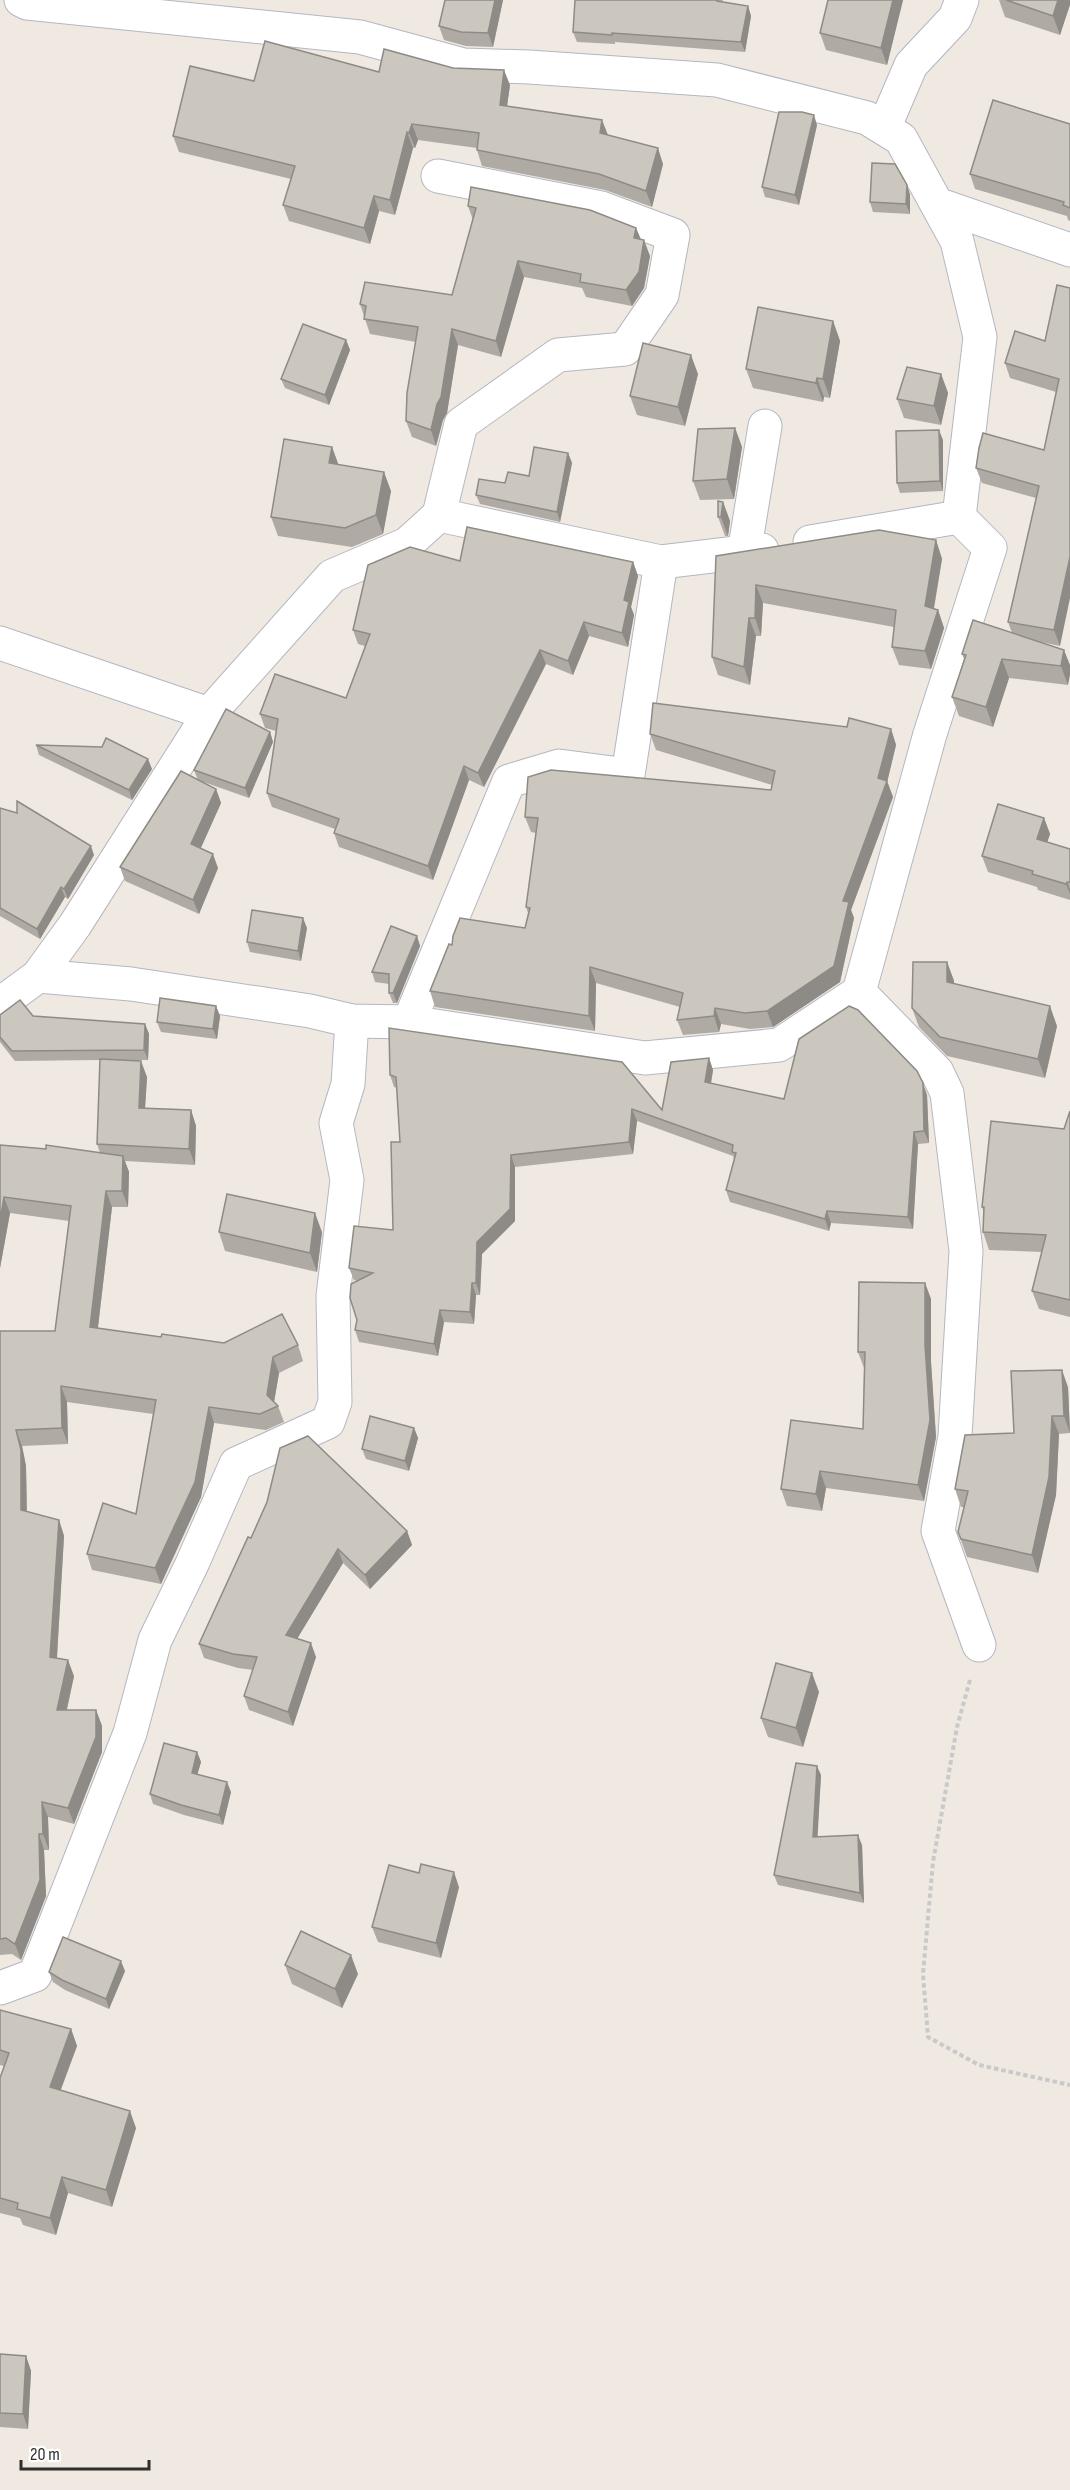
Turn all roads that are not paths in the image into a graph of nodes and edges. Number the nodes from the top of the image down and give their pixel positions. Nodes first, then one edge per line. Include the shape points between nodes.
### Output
1 (21, 0) edge
2 (962, 0) edge
3 (884, 128) junction
4 (438, 177) dead end
5 (937, 204) junction
6 (1070, 250) edge
7 (765, 426) dead end
8 (439, 515) junction
9 (959, 517) junction
10 (744, 553) junction
11 (661, 562) junction
12 (0, 643) edge
13 (209, 714) junction
14 (38, 976) junction
15 (859, 992) junction
16 (0, 1004) edge
17 (352, 1021) junction
18 (409, 1022) junction
19 (979, 1645) road end
20 (0, 1988) edge

1 - 3 street via 360,37 464,65 717,80 867,118
2 - 3 street via 955,18 911,65
3 - 5 street via 901,139
4 - 8 street via 601,208 673,235 662,295 625,349 558,355 461,424
5 - 6 street
5 - 9 street via 957,241 980,337
7 - 10 street
8 - 11 street
8 - 13 street via 407,544 332,576
9 - 10 street
9 - 15 street via 990,548 930,734
10 - 11 street
11 - 18 street via 628,775 560,766 509,781
12 - 13 street
13 - 14 street via 75,925
14 - 16 street
14 - 17 street via 131,984
15 - 18 street via 779,1045 645,1058
15 - 19 street via 937,1072 947,1093 966,1251 955,1436 938,1531
17 - 18 street
17 - 20 street via 348,1084 336,1123 346,1180 333,1296 335,1402 328,1422 236,1464 155,1640 130,1733 35,1975

